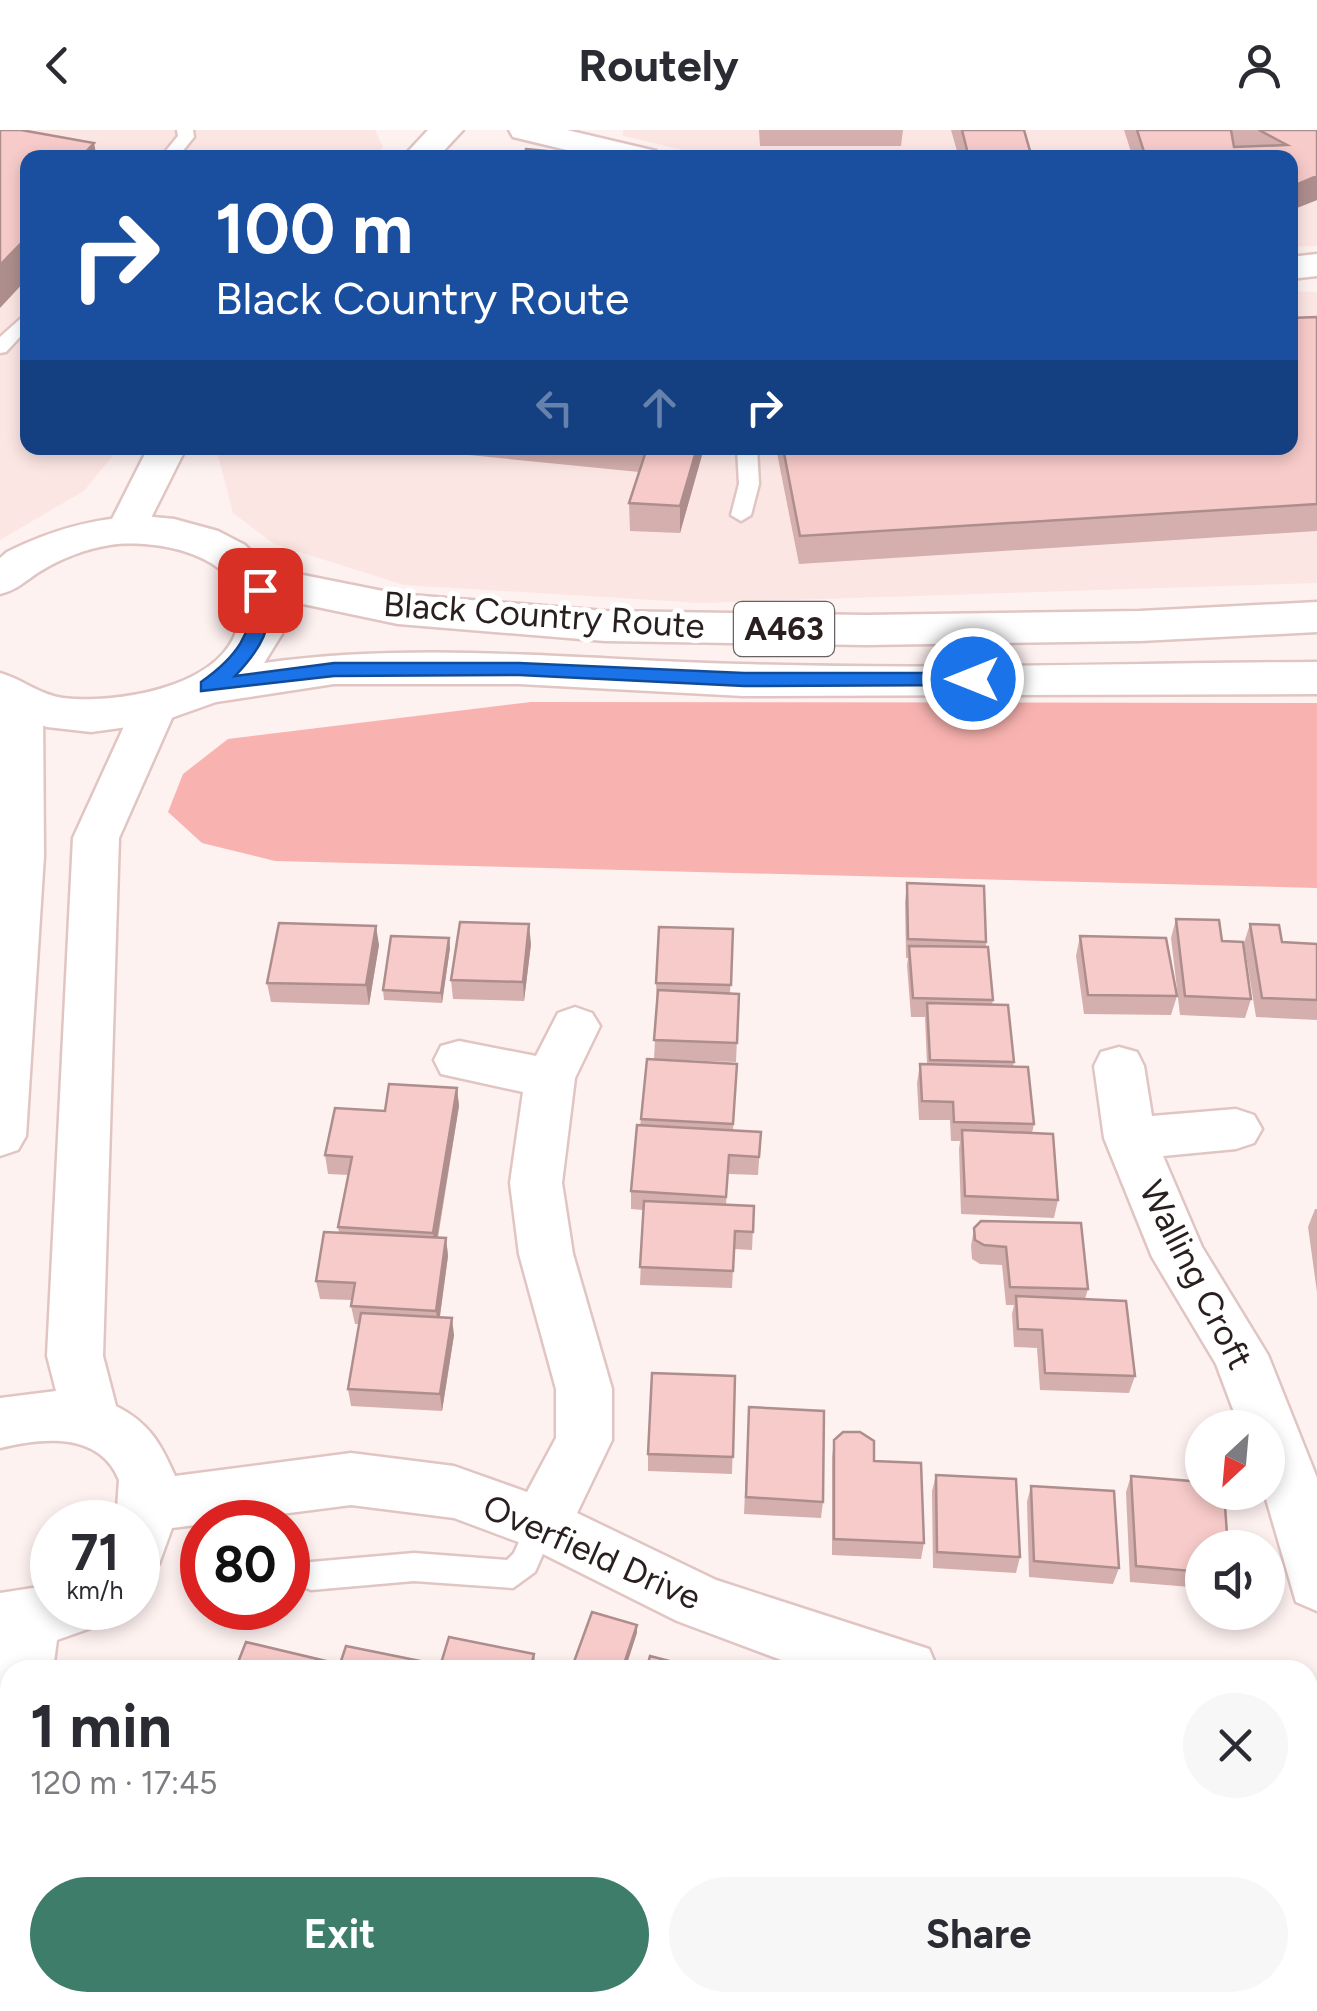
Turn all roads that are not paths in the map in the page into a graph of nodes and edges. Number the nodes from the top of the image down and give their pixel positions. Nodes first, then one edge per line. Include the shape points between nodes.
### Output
1 (447, 130) edge
2 (525, 130) edge
3 (579, 135) edge
4 (426, 150) edge
5 (621, 150) edge
6 (20, 326) edge
7 (0, 348) edge
8 (163, 455) edge
9 (747, 455) edge
10 (741, 515) dead end
11 (126, 530) junction
12 (1, 578) edge
13 (254, 580) junction
14 (1317, 616) edge
15 (1317, 678) edge
16 (208, 687) junction
17 (10, 696) edge
18 (154, 709) junction
19 (575, 1026) dead end
20 (459, 1060) dead end
21 (1, 1065) edge
22 (1119, 1066) dead end
23 (550, 1078) junction
24 (1236, 1129) dead end
25 (0, 1136) edge
26 (1130, 1138) junction
27 (92, 1419) junction
28 (0, 1423) edge
29 (146, 1500) edge
30 (160, 1521) edge
31 (541, 1524) junction
32 (311, 1576) dead end
33 (1317, 1583) edge
34 (874, 1660) edge

1 - 4 street
2 - 3 street
3 - 5 street
6 - 7 lane
8 - 11 street
9 - 10 lane
11 - 12 highway, Black Country Route via 62,544
11 - 13 highway, Black Country Route via 204,542
13 - 14 highway, Black Country Route / A463 via 398,609 605,626 905,630
13 - 16 highway, Black Country Route via 262,613 254,642
15 - 16 highway, Black Country Route / A463 via 744,680 334,669
16 - 18 highway, Black Country Route
17 - 18 highway, Black Country Route via 82,716
17 - 21 street via 21,856
18 - 27 street via 96,838 75,1356
19 - 23 street
20 - 23 street
21 - 25 street
22 - 26 street, Walling Croft
23 - 31 street via 536,1183 546,1254 584,1389 584,1440
24 - 26 street, Walling Croft
26 - 33 street, Walling Croft via 1179,1257 1240,1355 1292,1488
27 - 28 street via 42,1413
27 - 29 street via 122,1436 139,1457
30 - 31 street, Overfield Drive via 350,1479 454,1492
31 - 32 lane via 514,1574 414,1566
31 - 34 street, Overfield Drive via 698,1600

